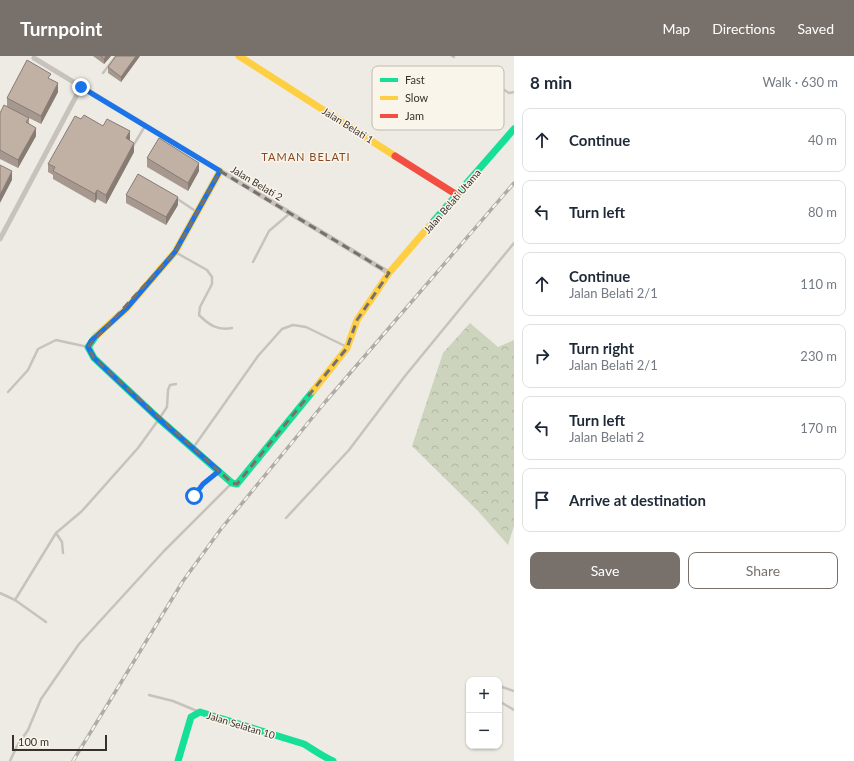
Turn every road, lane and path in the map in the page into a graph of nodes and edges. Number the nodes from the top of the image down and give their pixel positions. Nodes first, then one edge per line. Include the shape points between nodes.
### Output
1 (116, 56) edge
2 (239, 56) edge
3 (34, 58) dead end
4 (104, 73) dead end
5 (81, 87) junction
6 (504, 90) edge
7 (514, 92) edge
8 (145, 126) junction
9 (514, 128) edge
10 (133, 146) edge
11 (220, 171) junction
12 (457, 195) junction
13 (172, 196) edge
14 (198, 212) junction
15 (290, 213) junction
16 (0, 239) edge
17 (514, 243) edge
18 (175, 252) junction
19 (253, 262) dead end
20 (389, 274) junction
21 (232, 328) dead end
22 (88, 347) junction
23 (347, 348) junction
24 (176, 384) dead end
25 (8, 392) dead end
26 (159, 419) junction
27 (193, 448) junction
28 (219, 471) junction
29 (232, 483) junction
30 (189, 500) dead end
31 (286, 518) dead end
32 (56, 533) junction
33 (63, 553) dead end
34 (0, 593) edge
35 (15, 600) junction
36 (46, 622) dead end
37 (502, 687) edge
38 (514, 691) edge
39 (150, 695) dead end
40 (502, 703) edge
41 (514, 710) edge
42 (200, 712) junction
43 (10, 761) edge
44 (178, 761) edge
45 (333, 761) edge

1 - 4 lane
2 - 12 street, Jalan Belati 1
3 - 5 street, Jalan Belati 2
5 - 8 street, Jalan Belati 2
5 - 16 street
6 - 7 lane
8 - 10 lane
8 - 11 street, Jalan Belati 2
9 - 12 street, Jalan Belati Utama
11 - 14 street
11 - 15 street, Jalan Belati 2
12 - 20 street, Jalan Belati Utama
13 - 14 lane
14 - 18 street
15 - 19 lane via 269,231
15 - 20 street, Jalan Belati 2
17 - 31 lane via 405,376 349,450
18 - 21 lane via 207,270 212,277 212,284 200,307 199,315 215,328
18 - 22 street via 126,309 91,341
20 - 23 street, Jalan Belati Utama via 357,320
22 - 25 lane via 56,340 38,349 28,370
22 - 26 street via 94,358
23 - 27 lane via 306,326 293,325 282,329 258,356
23 - 29 street, Jalan Belati Utama via 239,482
24 - 26 lane via 170,385 167,407
26 - 27 street
26 - 32 lane via 138,448 82,511
27 - 28 street
28 - 29 street
28 - 30 lane
29 - 43 lane via 164,551 79,644 41,699 28,730
32 - 33 lane via 62,542
32 - 35 lane
34 - 35 lane
35 - 36 lane
37 - 38 lane
39 - 42 lane via 173,700
40 - 41 lane
42 - 44 street, Jalan Selatan 10 via 191,717
42 - 45 street, Jalan Selatan 10 via 304,744

